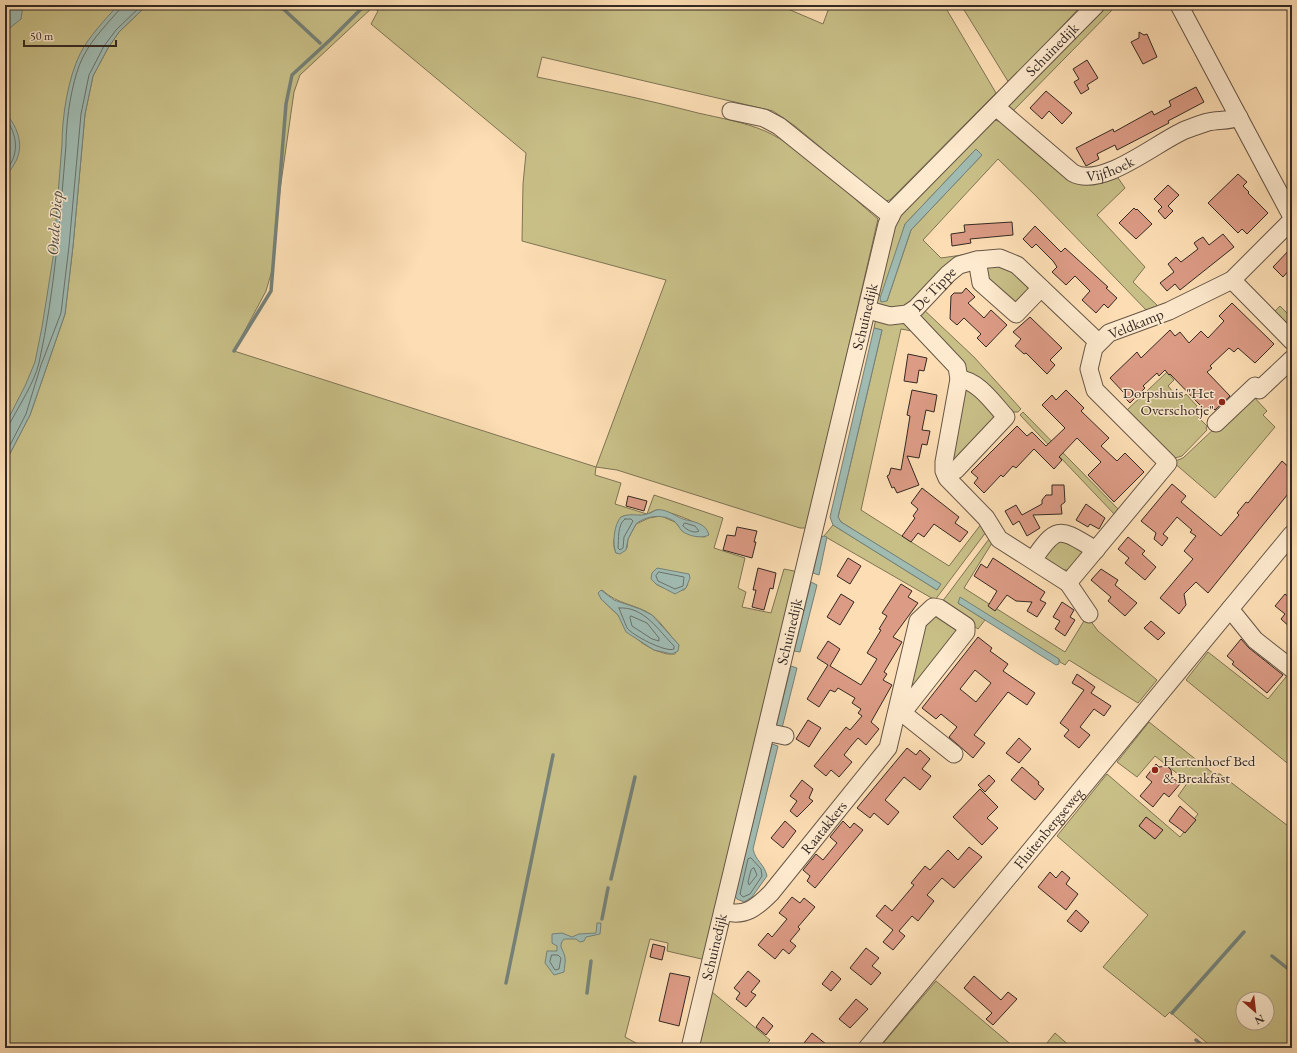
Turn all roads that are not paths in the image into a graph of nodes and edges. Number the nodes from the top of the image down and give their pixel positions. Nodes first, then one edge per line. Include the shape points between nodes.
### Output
1 (1096, 5) edge
2 (1179, 5) edge
3 (996, 107) junction
4 (732, 111) dead end
5 (1239, 117) junction
6 (891, 216) junction
7 (1292, 217) edge
8 (1292, 220) edge
9 (977, 260) junction
10 (1232, 280) junction
11 (1041, 288) junction
12 (868, 310) junction
13 (907, 314) junction
14 (1292, 341) edge
15 (1098, 342) junction
16 (1292, 359) edge
17 (959, 379) junction
18 (1216, 423) dead end
19 (946, 475) junction
20 (1292, 534) edge
21 (1096, 550) junction
22 (1033, 560) junction
23 (1068, 583) junction
24 (1230, 609) junction
25 (1089, 614) dead end
26 (1292, 669) edge
27 (900, 710) junction
28 (766, 732) junction
29 (785, 736) dead end
30 (954, 754) dead end
31 (723, 911) junction
32 (690, 1048) edge
33 (867, 1048) edge

1 - 3 street, Schuinedijk
2 - 5 street
3 - 5 street, Vijfhoek via 1073,173 1085,177 1113,170 1183,131 1207,122
3 - 6 street, Schuinedijk
4 - 6 street via 764,118 779,126
5 - 7 street
6 - 12 street, Schuinedijk
8 - 10 street, Veldkamp
9 - 11 street, De Tippe via 1000,258 1012,261
9 - 11 street, De Tippe via 981,283 1016,314
9 - 13 street, De Tippe via 954,269
10 - 14 street
10 - 15 street, Veldkamp via 1169,311 1109,333
11 - 15 street, De Tippe
12 - 13 street, De Tippe via 890,316
12 - 28 street, Schuinedijk
13 - 17 street via 957,367
15 - 21 street, Veldkamp via 1091,354 1088,369 1095,390 1168,463
16 - 18 street via 1259,390 1255,386
17 - 19 street via 944,462
17 - 19 street via 966,379 975,384 1006,417 956,470
19 - 22 street via 986,518 999,539
20 - 24 street, Fluitenbergseweg
21 - 22 street via 1066,533 1059,533 1047,540
21 - 23 street, Veldkamp
22 - 23 street
23 - 25 street
24 - 26 street via 1255,640
24 - 33 street, Fluitenbergseweg
27 - 27 street, Raatakkers via 918,621 933,607 939,608 966,626 966,632 907,708
27 - 30 street
27 - 31 street, Raatakkers via 888,748 771,893 748,912 740,914
28 - 29 street
28 - 31 street, Schuinedijk
31 - 32 street, Schuinedijk

